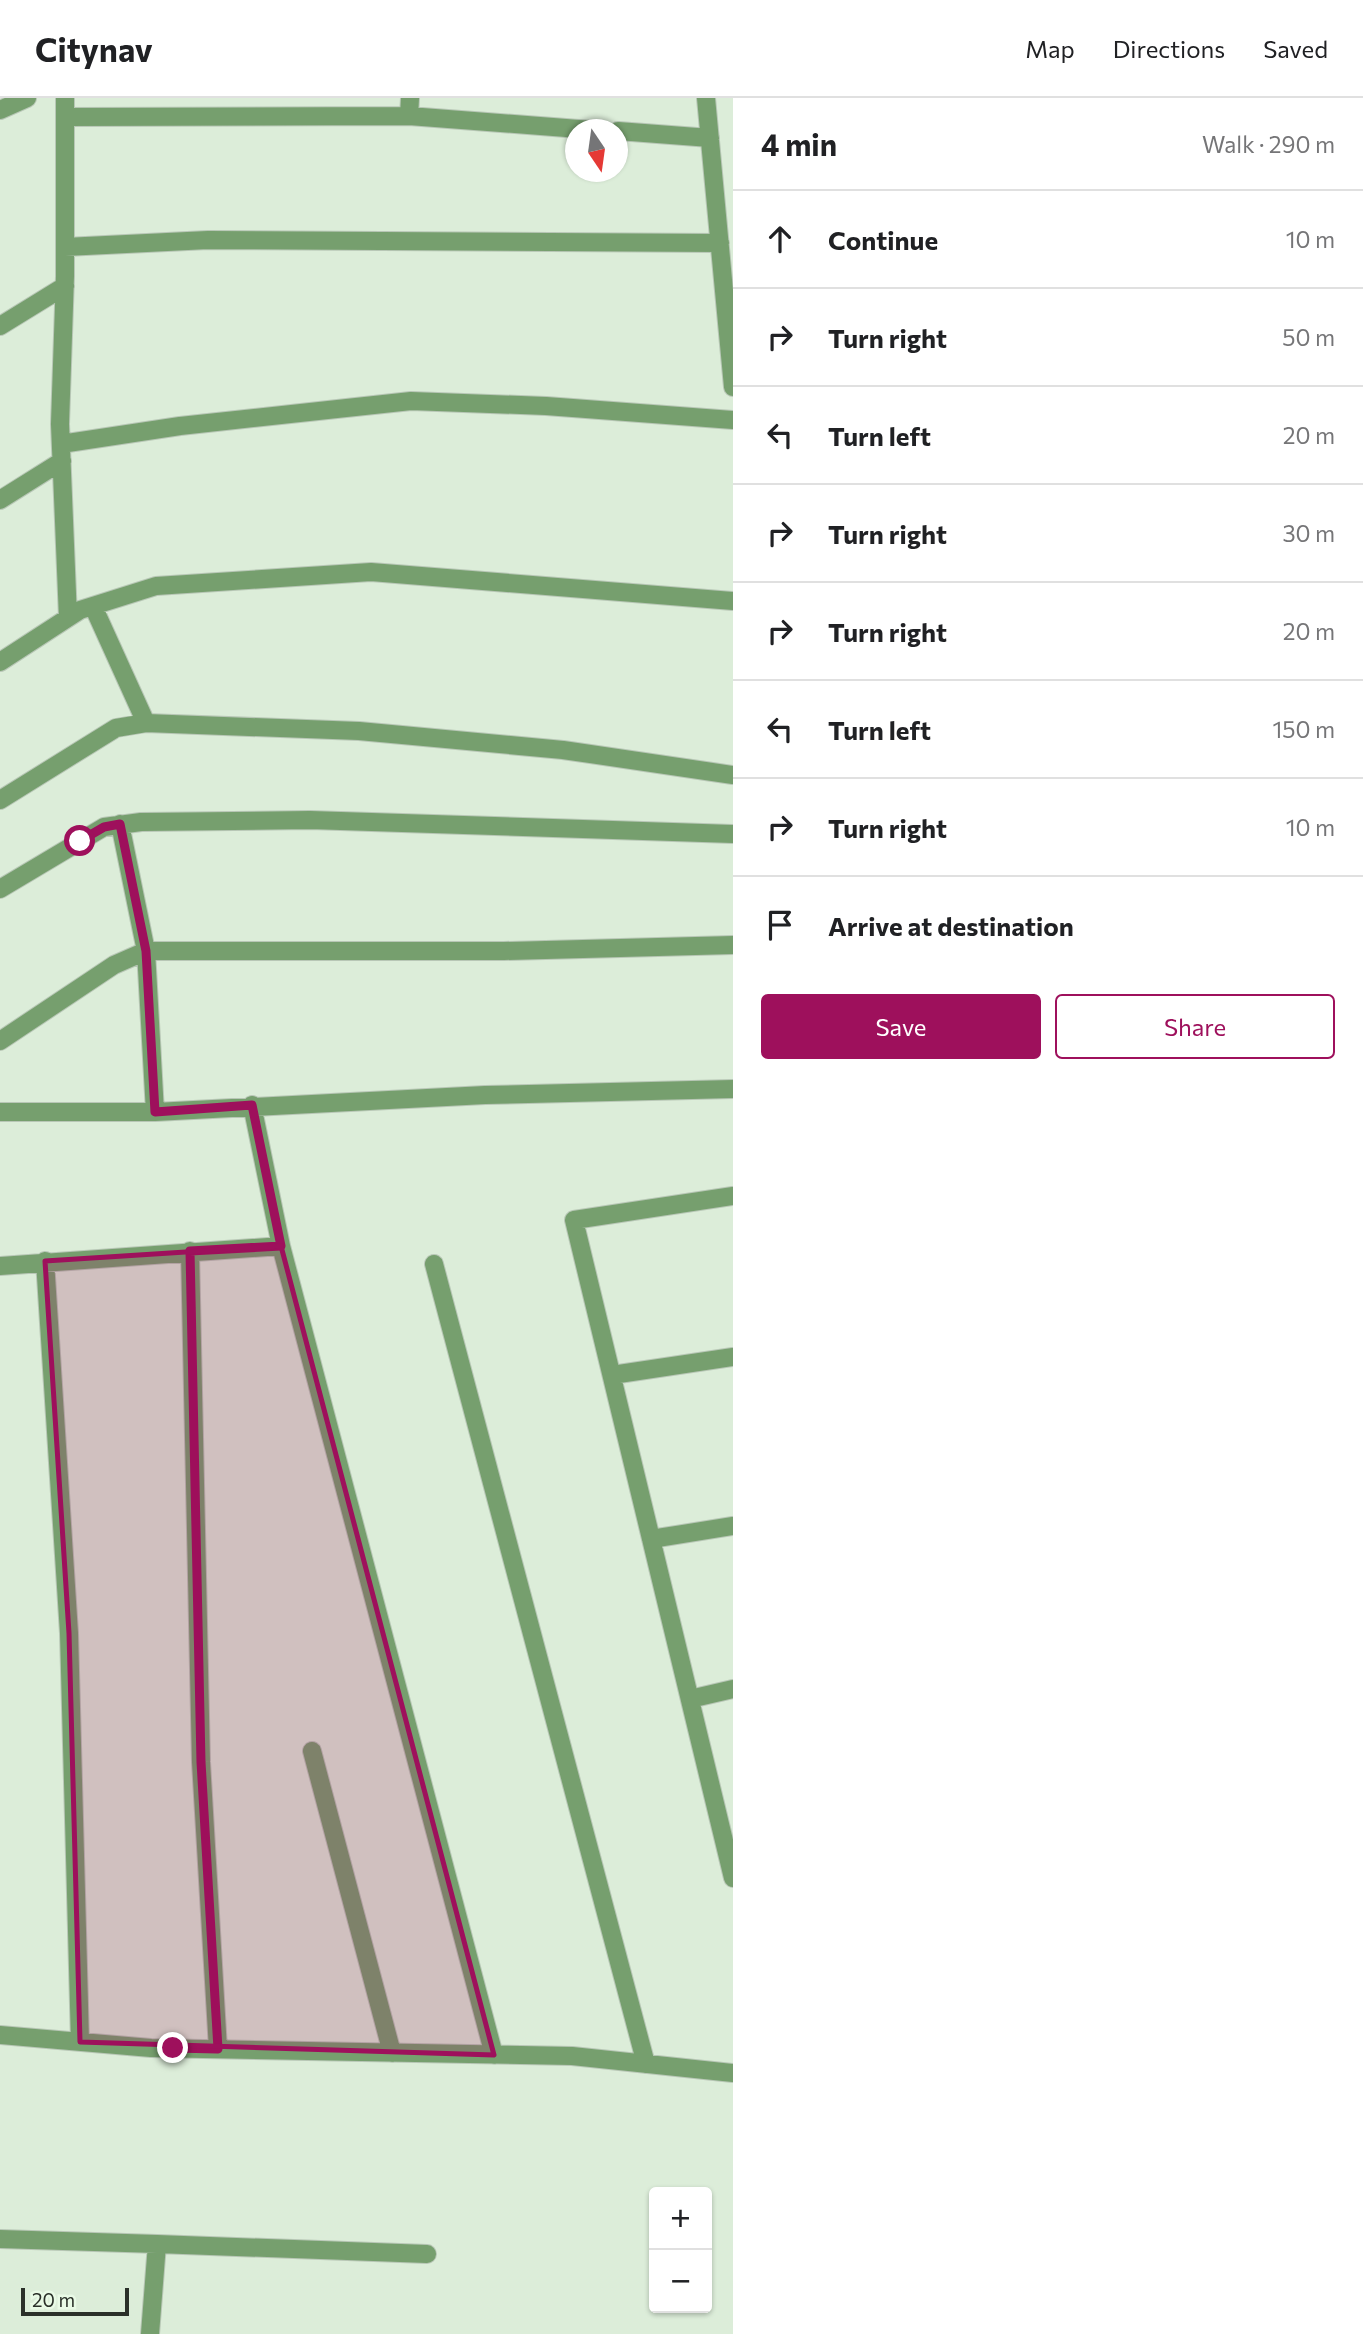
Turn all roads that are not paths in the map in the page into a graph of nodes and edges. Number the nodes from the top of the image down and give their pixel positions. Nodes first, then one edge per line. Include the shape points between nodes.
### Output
1 (27, 98) edge
2 (65, 98) edge
3 (706, 98) edge
4 (410, 107) edge
5 (0, 110) edge
6 (65, 117) junction
7 (565, 127) edge
8 (628, 132) edge
9 (710, 138) junction
10 (720, 243) junction
11 (65, 247) junction
12 (65, 286) junction
13 (0, 326) edge
14 (733, 387) edge
15 (733, 420) edge
16 (61, 453) junction
17 (0, 500) edge
18 (733, 601) edge
19 (93, 606) junction
20 (68, 618) junction
21 (0, 662) edge
22 (146, 723) junction
23 (733, 775) edge
24 (0, 800) edge
25 (120, 824) junction
26 (733, 834) edge
27 (0, 889) edge
28 (733, 945) edge
29 (146, 951) junction
30 (0, 1041) edge
31 (733, 1089) edge
32 (252, 1105) junction
33 (0, 1112) edge
34 (155, 1112) junction
35 (733, 1196) edge
36 (281, 1246) junction
37 (190, 1251) junction
38 (45, 1261) junction
39 (434, 1264) dead end
40 (0, 1266) edge
41 (733, 1357) edge
42 (612, 1375) junction
43 (733, 1527) edge
44 (651, 1539) junction
45 (733, 1689) edge
46 (690, 1699) junction
47 (313, 1751) dead end
48 (733, 1878) edge
49 (0, 2035) edge
50 (80, 2042) junction
51 (218, 2049) junction
52 (392, 2053) junction
53 (494, 2055) junction
54 (646, 2064) junction
55 (733, 2074) edge
56 (0, 2239) edge
57 (157, 2244) junction
58 (427, 2254) dead end
59 (150, 2334) edge

1 - 5 street
2 - 6 street
3 - 9 street
4 - 6 street
4 - 7 street
6 - 11 street
8 - 9 street
9 - 10 street
10 - 11 street via 208,240
10 - 14 street
11 - 12 street
12 - 13 street
12 - 16 street
15 - 16 street via 411,401 180,426
16 - 17 street
16 - 20 street
18 - 19 street via 371,572 156,586
19 - 20 street
19 - 22 street
20 - 21 street
22 - 23 street via 359,731 564,750
22 - 24 street via 116,728
25 - 26 street via 310,820
25 - 27 street via 104,827
25 - 29 street
28 - 29 street via 504,951
29 - 30 street via 114,965
29 - 34 street
31 - 32 street
32 - 34 street
32 - 36 street
33 - 34 street
35 - 42 street via 574,1220
36 - 37 street
36 - 53 street
37 - 38 street
37 - 51 street via 201,1762
38 - 40 street
38 - 50 street via 69,1633
39 - 54 street
41 - 42 street
42 - 44 street
43 - 44 street
44 - 46 street
45 - 46 street
46 - 48 street
47 - 52 street
49 - 50 street
50 - 51 street
51 - 52 street
52 - 53 street
53 - 54 street via 572,2056
54 - 55 street
56 - 57 street
57 - 58 street
57 - 59 street

